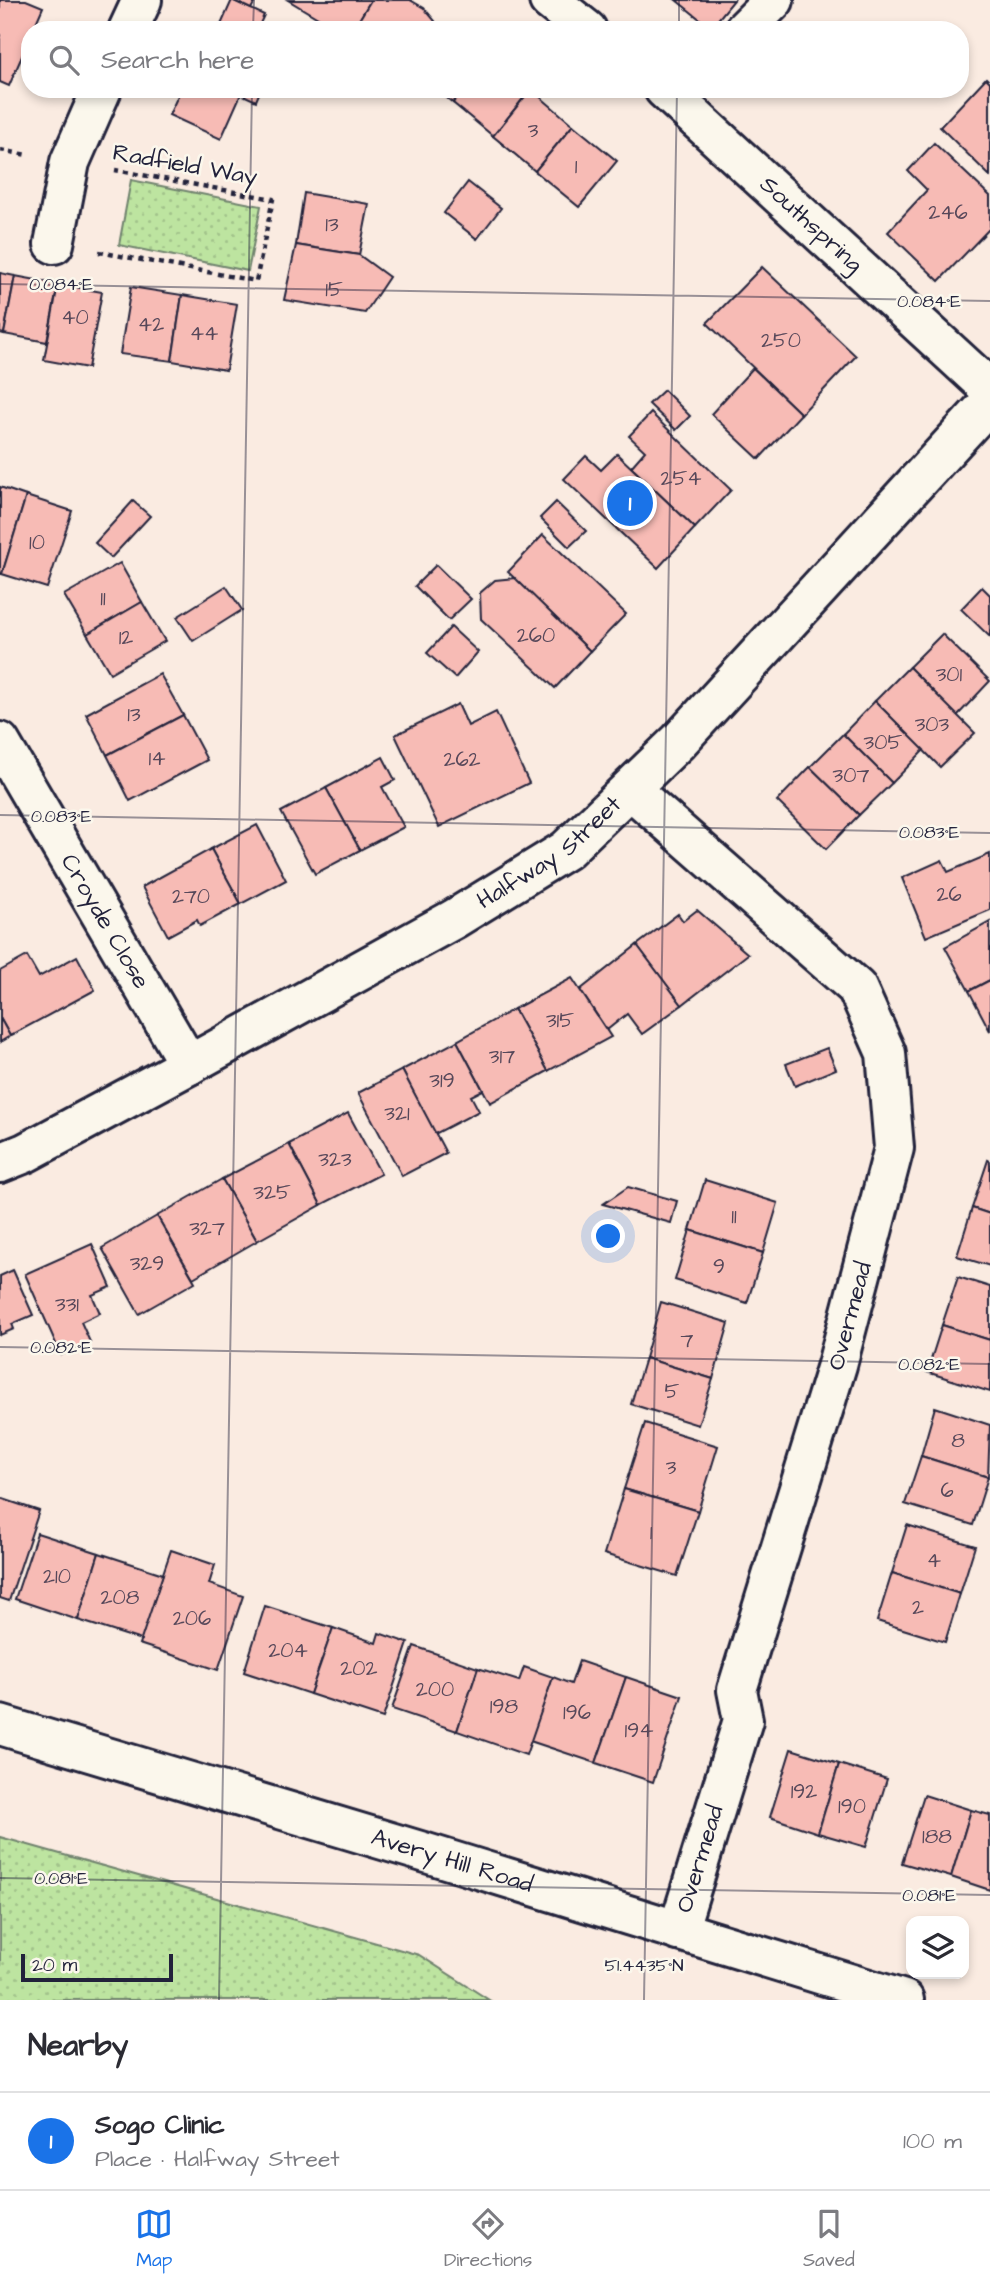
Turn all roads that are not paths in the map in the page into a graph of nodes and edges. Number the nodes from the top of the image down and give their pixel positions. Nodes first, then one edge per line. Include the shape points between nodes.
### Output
1 (142, 0) edge
2 (549, 0) edge
3 (774, 0) edge
4 (132, 21) edge
5 (576, 21) edge
6 (753, 21) edge
7 (98, 98) edge
8 (681, 98) edge
9 (54, 244) road end
10 (990, 388) edge
11 (990, 402) edge
12 (0, 742) edge
13 (630, 789) junction
14 (190, 1065) junction
15 (0, 1163) edge
16 (0, 1725) edge
17 (678, 1931) junction
18 (904, 2000) edge

1 - 4 street
2 - 5 street
3 - 6 street
7 - 9 street via 70,162
8 - 10 street, Southspring
11 - 13 street, Halfway Street
12 - 14 street, Croyde Close
13 - 14 street, Halfway Street via 566,850 454,919
13 - 17 street, Overmead via 857,988 886,1053 894,1147 837,1365 737,1690 743,1720
14 - 15 street, Halfway Street
16 - 17 street, Avery Hill Road
17 - 18 street, Avery Hill Road

